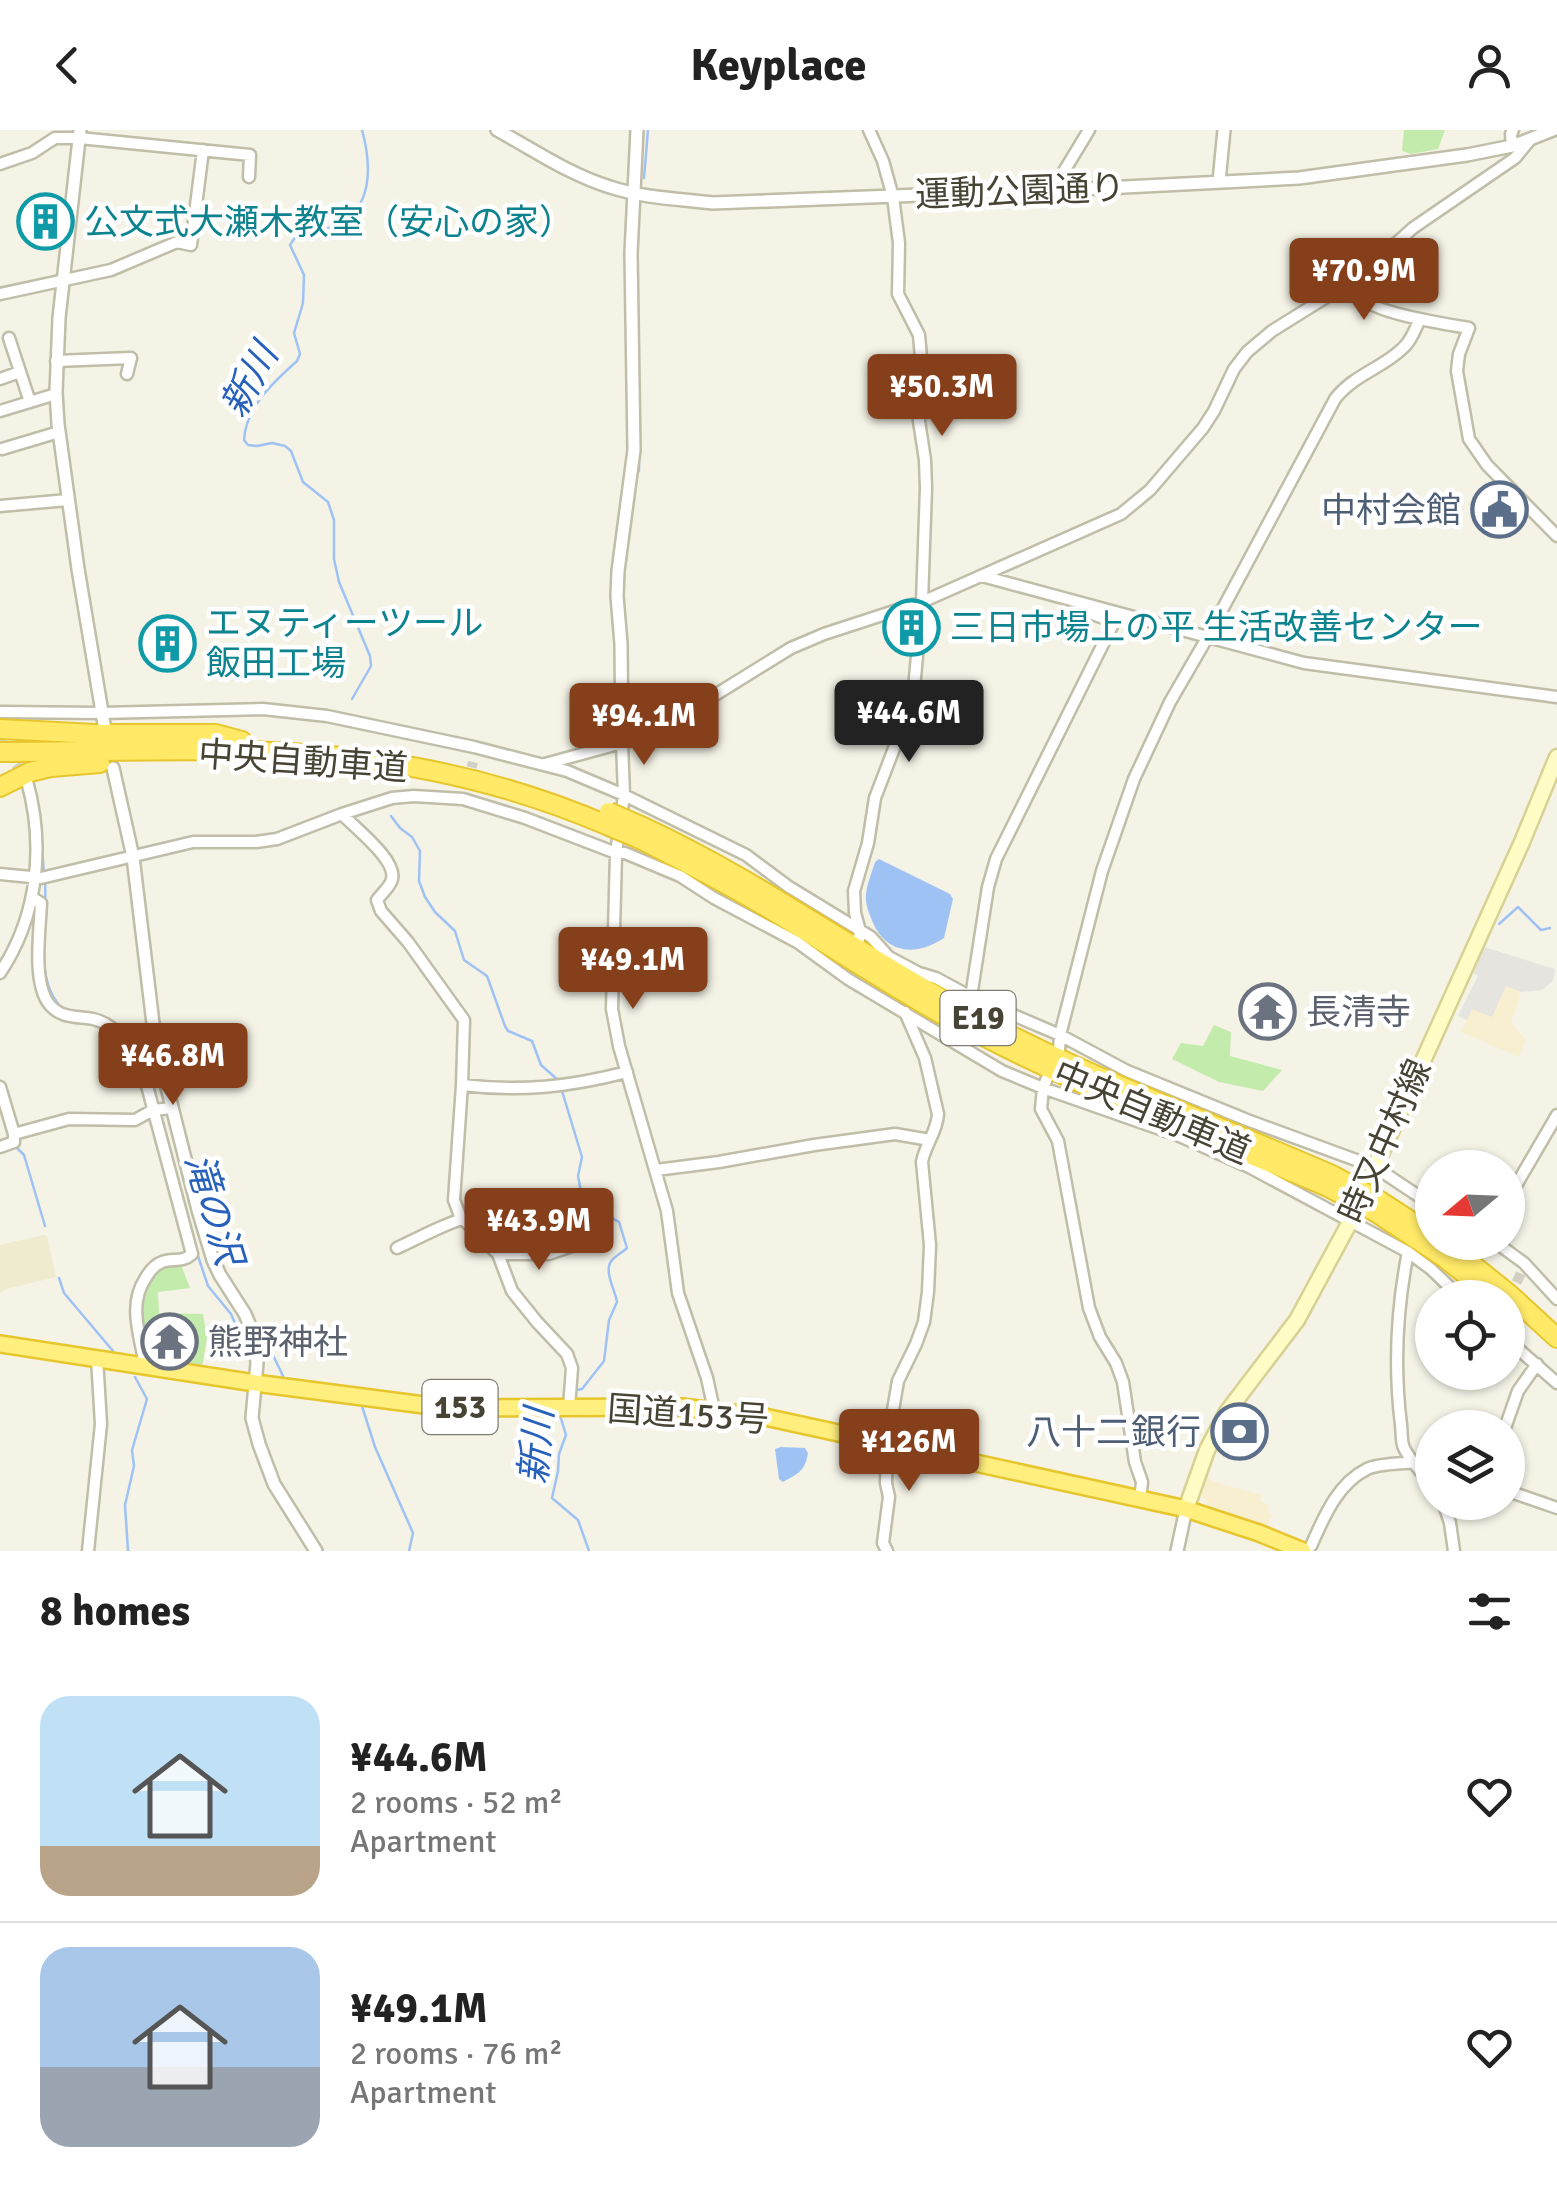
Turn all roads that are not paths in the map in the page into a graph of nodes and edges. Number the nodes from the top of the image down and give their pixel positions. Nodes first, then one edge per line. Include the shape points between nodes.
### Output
1 (497, 130) edge
2 (637, 130) edge
3 (869, 130) edge
4 (1087, 130) edge
5 (1224, 130) edge
6 (1513, 130) edge
7 (1553, 130) edge
8 (79, 134) edge
9 (1529, 141) junction
10 (1512, 146) junction
11 (203, 150) junction
12 (0, 164) edge
13 (250, 178) dead end
14 (1220, 181) junction
15 (1052, 191) junction
16 (632, 192) junction
17 (893, 196) junction
18 (1360, 276) junction
19 (63, 281) junction
20 (0, 294) edge
21 (1420, 318) junction
22 (8, 338) dead end
23 (56, 361) junction
24 (20, 372) junction
25 (127, 374) dead end
26 (0, 379) edge
27 (56, 394) junction
28 (30, 402) junction
29 (0, 411) edge
30 (59, 432) junction
31 (2, 449) edge
32 (68, 500) junction
33 (0, 506) edge
34 (1557, 536) edge
35 (981, 576) junction
36 (922, 602) junction
37 (1078, 604) junction
38 (1208, 638) junction
39 (1557, 697) edge
40 (0, 712) edge
41 (101, 714) junction
42 (0, 728) edge
43 (104, 730) dead end
44 (242, 741) junction
45 (0, 742) edge
46 (622, 743) junction
47 (474, 747) junction
48 (0, 752) edge
49 (293, 754) junction
50 (1557, 757) edge
51 (472, 762) tunnel mouth
52 (544, 764) junction
53 (113, 768) dead end
54 (26, 781) tunnel mouth
55 (0, 787) edge
56 (624, 795) junction
57 (342, 814) junction
58 (609, 819) junction
59 (616, 853) junction
60 (133, 857) junction
61 (0, 874) edge
62 (42, 878) junction
63 (33, 898) junction
64 (860, 931) junction
65 (858, 944) dead end
66 (0, 973) edge
67 (971, 997) junction
68 (905, 1011) junction
69 (1060, 1035) junction
70 (1059, 1050) dead end
71 (627, 1072) junction
72 (1048, 1076) dead end
73 (462, 1085) junction
74 (0, 1087) edge
75 (1043, 1088) junction
76 (162, 1109) junction
77 (1557, 1115) edge
78 (14, 1134) junction
79 (930, 1140) junction
80 (0, 1147) edge
81 (1374, 1168) junction
82 (656, 1170) junction
83 (1525, 1170) edge
84 (1415, 1194) edge
85 (1377, 1206) junction
86 (463, 1218) junction
87 (1350, 1220) junction
88 (1415, 1226) edge
89 (572, 1246) dead end
90 (396, 1248) dead end
91 (1408, 1252) junction
92 (534, 1253) junction
93 (498, 1254) junction
94 (1467, 1260) edge
95 (1514, 1260) edge
96 (1442, 1280) edge
97 (1473, 1280) edge
98 (1557, 1299) edge
99 (1525, 1324) edge
100 (1557, 1338) edge
101 (0, 1344) edge
102 (1525, 1354) edge
103 (1557, 1355) edge
104 (97, 1358) junction
105 (1537, 1364) junction
106 (145, 1365) junction
107 (1557, 1382) edge
108 (255, 1383) junction
109 (562, 1407) junction
110 (714, 1410) junction
111 (1511, 1410) edge
112 (887, 1445) junction
113 (1415, 1462) joint
114 (1141, 1491) dead end
115 (1525, 1496) edge
116 (1557, 1508) edge
117 (1186, 1510) junction
118 (1449, 1520) edge
119 (1307, 1548) edge
120 (88, 1551) edge
121 (316, 1551) edge
122 (887, 1551) edge
123 (1178, 1551) edge
124 (1454, 1551) edge

1 - 16 street, 運動公園通り via 575,174
2 - 16 street
3 - 17 street
4 - 15 street
5 - 14 street
6 - 10 street
7 - 9 street, 運動公園通り
8 - 11 street
8 - 12 street
8 - 19 street
9 - 10 street, 運動公園通り
9 - 18 street
10 - 14 street, 運動公園通り via 1334,174
11 - 13 street via 250,155
11 - 19 street via 192,245 177,242 111,270
14 - 15 street, 運動公園通り
15 - 17 street, 運動公園通り
16 - 17 street, 運動公園通り via 712,203
16 - 46 street via 634,450 617,596
17 - 36 street via 898,294 919,335 922,358
18 - 21 street via 1369,304
18 - 35 street via 1247,352 1203,428 1140,500 1108,521
19 - 20 street
19 - 23 street
21 - 34 street via 1469,328 1457,371 1469,438
21 - 38 street via 1401,351 1335,398
22 - 24 street
23 - 25 street via 131,358
23 - 27 street
24 - 26 street
24 - 28 street
27 - 28 street
27 - 30 street
28 - 29 street
30 - 31 street
30 - 32 street
32 - 33 street
32 - 41 street
35 - 36 street
35 - 37 street
36 - 46 street via 791,648 656,731
36 - 64 street via 914,699 880,781 854,891
37 - 38 street
37 - 67 street via 1114,622 996,858
38 - 39 street via 1304,663
38 - 69 street via 1134,779 1102,871
40 - 41 street
41 - 43 street
41 - 47 street via 263,708
42 - 44 highway via 216,734
44 - 45 highway, 中央自動車道 / E19
44 - 58 highway, 中央自動車道 / E19 via 339,745 496,774
46 - 52 street
46 - 56 street
47 - 51 street
47 - 52 street
48 - 49 highway, 中央自動車道 / E19
49 - 55 highway via 50,767
49 - 58 highway, 中央自動車道 / E19 via 455,776
50 - 81 main road, 時又中村線
52 - 56 street
53 - 60 street
54 - 62 street
56 - 59 street
56 - 64 street via 746,855
57 - 59 street via 392,798 465,794
57 - 60 street via 278,839 193,842
57 - 73 street via 394,874 378,900 381,911 464,1020
58 - 85 highway, 中央自動車道 / E19, bridge via 728,870 1014,1038
59 - 68 street via 680,876
59 - 71 street via 612,1010
60 - 62 street
60 - 76 street
61 - 62 street
62 - 63 street
63 - 66 street
63 - 76 street via 41,902 40,974 48,1004 67,1016 104,1023 128,1045
64 - 65 street
64 - 67 street via 889,957
67 - 69 street
68 - 75 street via 1002,1071
68 - 79 street via 934,1090 937,1122
69 - 70 street
69 - 81 street via 1127,1071
71 - 73 street via 551,1088
71 - 82 street
72 - 75 street
73 - 86 street via 454,1200
74 - 78 street
75 - 87 street via 1177,1135
75 - 114 street via 1040,1109 1058,1140 1090,1308 1123,1382
76 - 78 street via 135,1120 69,1119
76 - 106 street via 192,1254 153,1267 136,1296
76 - 108 street via 212,1260 254,1338
77 - 83 street
78 - 80 street via 14,1142
79 - 82 street via 896,1134
79 - 112 street via 922,1162 928,1292 920,1333 898,1381
81 - 84 street
81 - 87 main road, 時又中村線
82 - 110 street via 678,1294
85 - 88 highway, 中央自動車道 / E19
85 - 97 highway, 中央自動車道 / E19
86 - 90 street
86 - 92 street via 496,1212 535,1220
86 - 93 street
87 - 91 street
87 - 117 main road, 時又中村線 via 1298,1320 1226,1412
89 - 92 street
91 - 96 street
91 - 113 street via 1400,1290 1398,1390 1403,1447
92 - 93 street
93 - 109 street via 512,1290 567,1354 572,1368
94 - 100 highway
95 - 98 street
99 - 103 highway
101 - 104 highway, 国道153号 / 153
102 - 105 street
104 - 106 highway, 国道153号 / 153
104 - 120 street via 101,1424
105 - 107 street
105 - 111 street
106 - 108 highway, 国道153号 / 153
108 - 109 highway, 国道153号 / 153 via 463,1408
108 - 121 street via 252,1418 264,1458
109 - 110 highway, 国道153号 / 153
110 - 112 highway, 国道153号 / 153
112 - 117 highway, 国道153号 / 153
112 - 122 street
113 - 119 street via 1369,1468 1342,1488
115 - 116 street
117 - 119 highway, 国道153号 / 153
117 - 123 street
118 - 124 street

